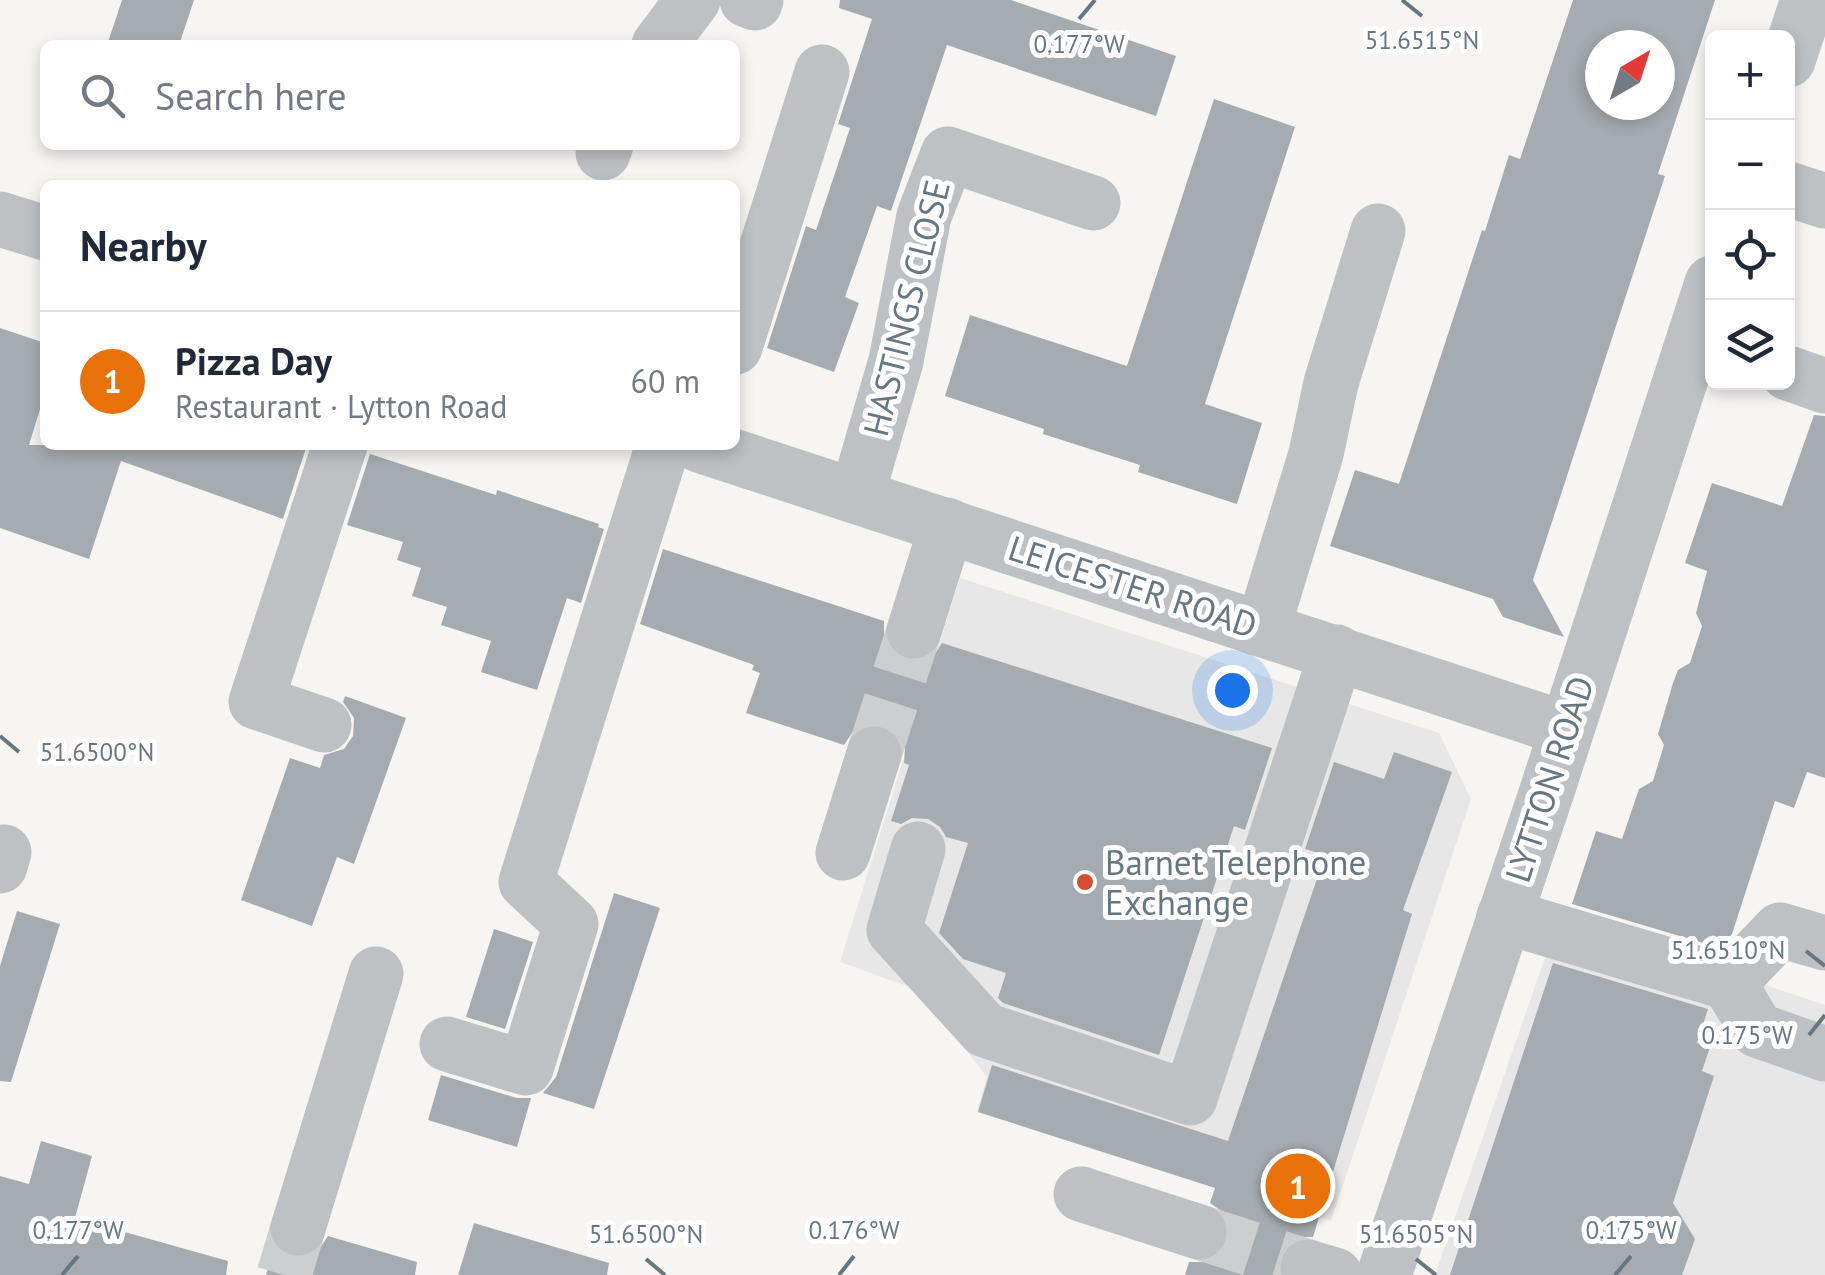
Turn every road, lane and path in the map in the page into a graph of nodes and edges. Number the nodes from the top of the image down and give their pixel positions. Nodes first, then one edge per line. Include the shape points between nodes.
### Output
1 (693, 0) edge
2 (746, 0) edge
3 (756, 0) edge
4 (1808, 0) edge
5 (1795, 39) edge
6 (663, 40) edge
7 (822, 72) dead end
8 (1795, 190) edge
9 (1825, 201) edge
10 (1093, 202) dead end
11 (0, 219) edge
12 (40, 231) edge
13 (1378, 231) dead end
14 (1709, 300) edge
15 (740, 332) edge
16 (1703, 344) edge
17 (1795, 375) edge
18 (1825, 386) edge
19 (338, 450) edge
20 (691, 450) edge
21 (709, 450) edge
22 (856, 496) junction
23 (947, 525) junction
24 (1263, 628) junction
25 (914, 630) tunnel mouth
26 (1337, 652) junction
27 (324, 725) dead end
28 (1566, 729) junction
29 (874, 754) tunnel mouth
30 (918, 849) dead end
31 (844, 853) dead end
32 (1504, 916) junction
33 (1825, 943) edge
34 (376, 974) dead end
35 (1729, 984) junction
36 (448, 1044) dead end
37 (1825, 1054) edge
38 (1081, 1194) dead end
39 (298, 1228) tunnel mouth
40 (1199, 1232) tunnel mouth
41 (1384, 1275) edge

1 - 6 street
2 - 3 street
4 - 5 street
7 - 15 street
8 - 9 street
10 - 22 street, HASTINGS CLOSE via 948,154 924,216 896,361
11 - 12 street
13 - 24 street
14 - 16 street, LYTTON ROAD
16 - 28 street, LYTTON ROAD
17 - 18 street
19 - 27 street via 256,702
20 - 36 street via 526,882 571,924 526,1068
21 - 22 street, LEICESTER ROAD
22 - 23 street, LEICESTER ROAD
23 - 24 street, LEICESTER ROAD
23 - 25 street
24 - 26 street, LEICESTER ROAD
26 - 28 street, LEICESTER ROAD
26 - 30 street via 1190,1098 985,1030 894,930
28 - 32 street, LYTTON ROAD
29 - 31 street
32 - 35 street
32 - 41 street, LYTTON ROAD
33 - 35 street via 1780,930
34 - 39 street
35 - 37 street via 1757,1030
38 - 40 street

